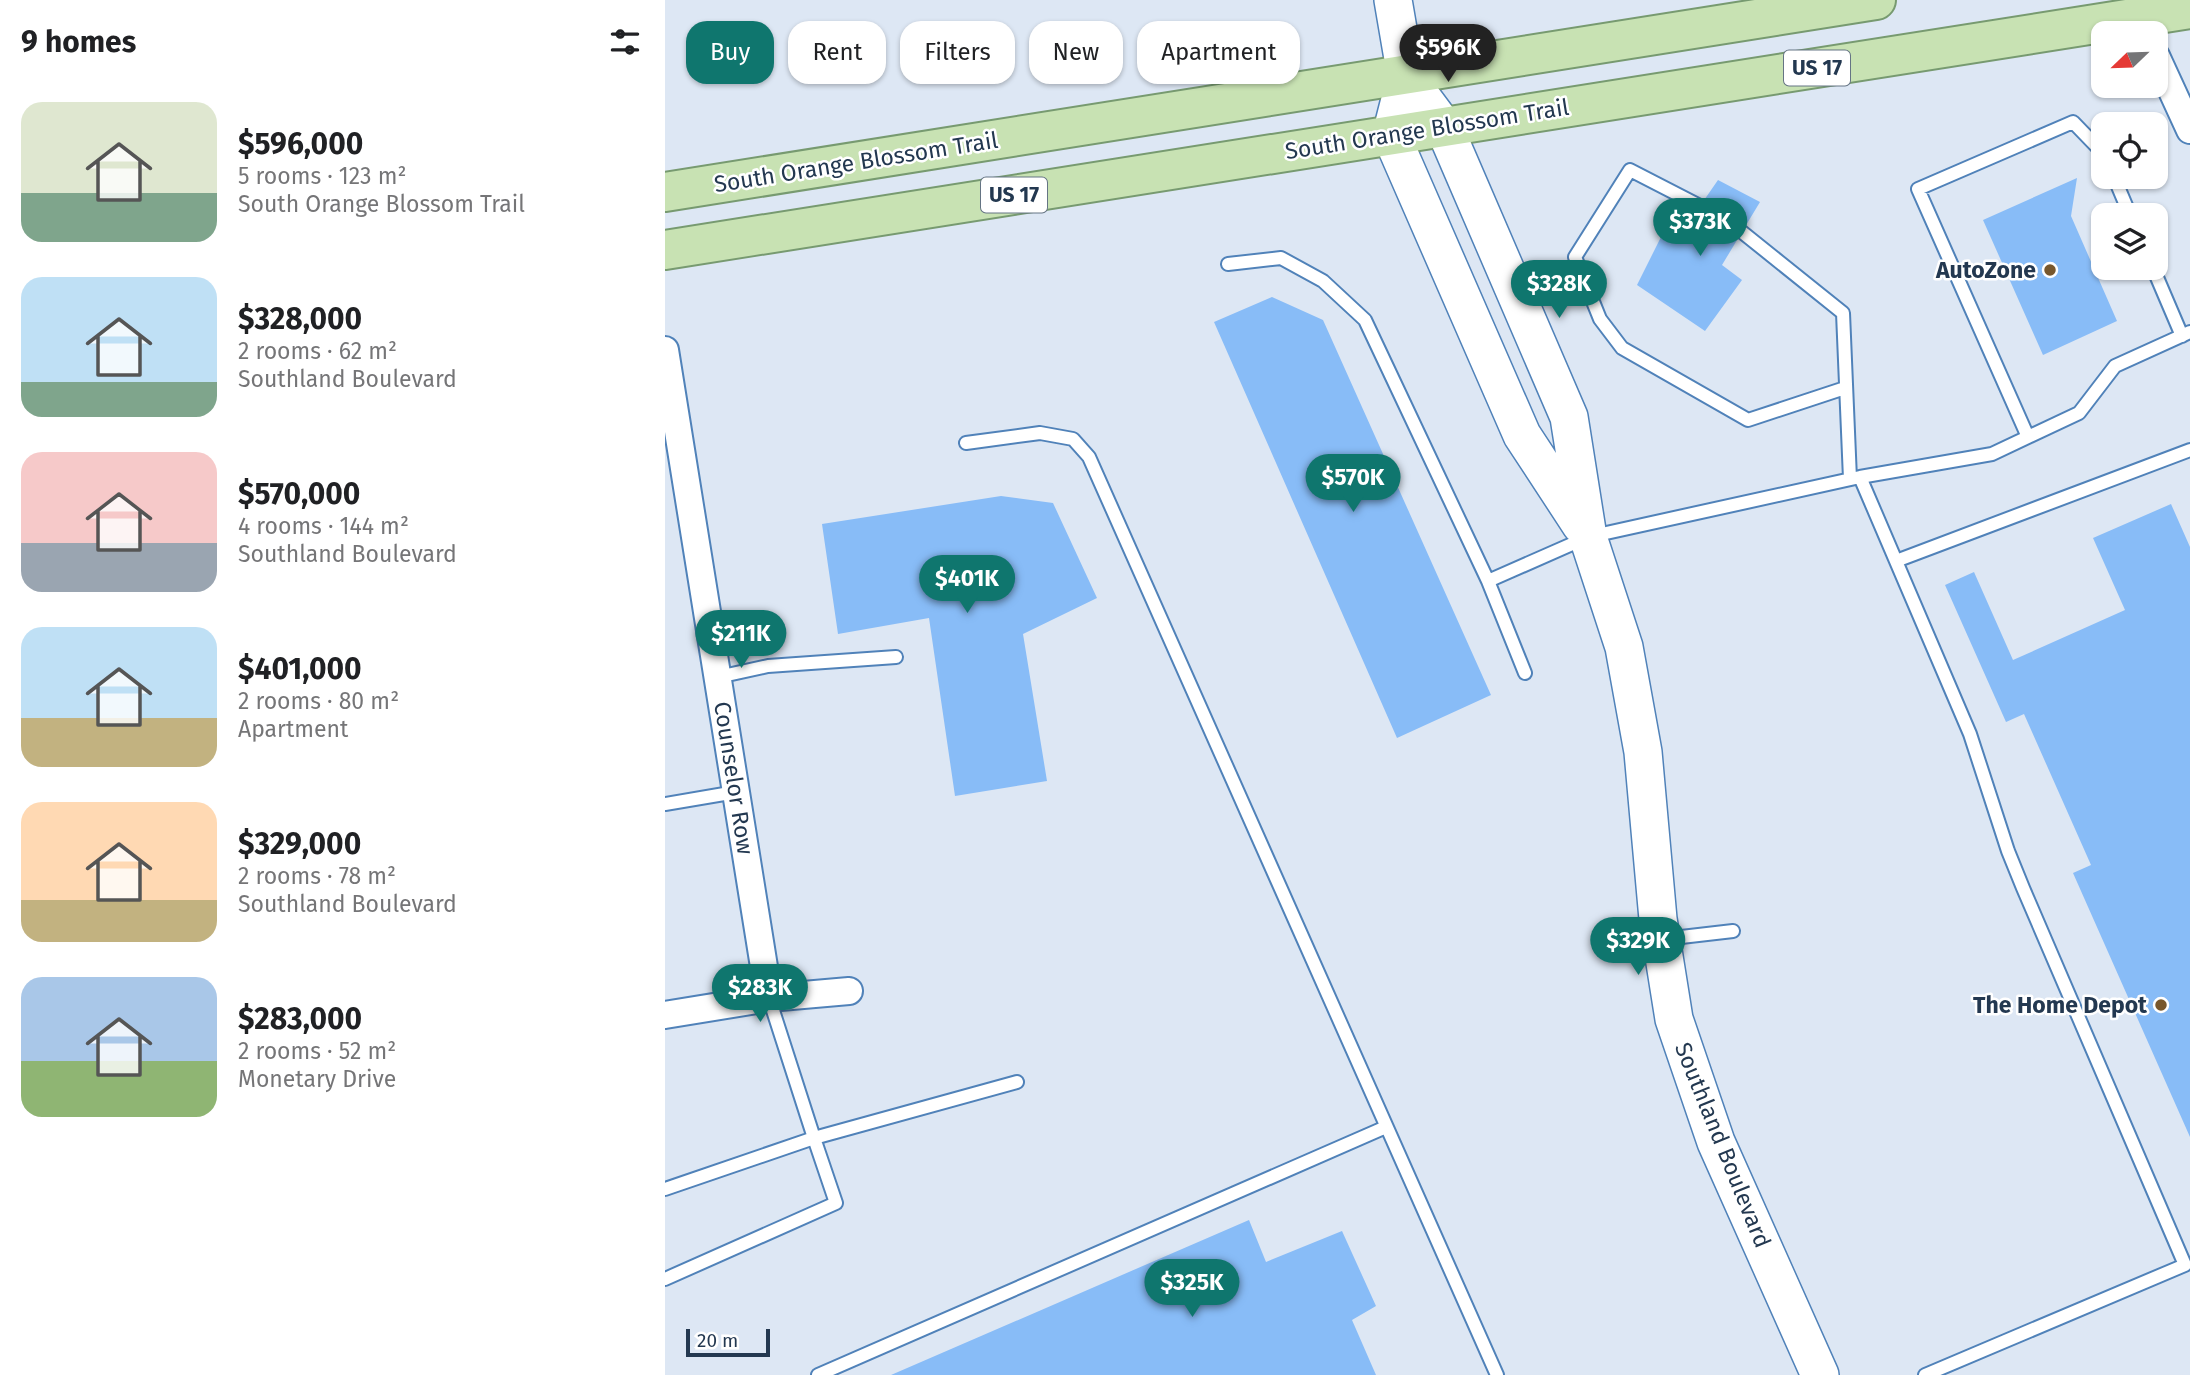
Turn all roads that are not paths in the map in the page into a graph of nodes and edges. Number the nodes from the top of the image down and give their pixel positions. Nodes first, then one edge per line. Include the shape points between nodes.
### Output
1 (1393, 0) edge
2 (1877, 0) edge
3 (2190, 9) edge
4 (2154, 21) edge
5 (2091, 32) edge
6 (1406, 76) junction
7 (2168, 82) edge
8 (1444, 127) junction
9 (2190, 130) edge
10 (1391, 135) junction
11 (2091, 141) edge
12 (665, 192) edge
13 (1700, 206) dead end
14 (1742, 232) dead end
15 (665, 250) edge
16 (1228, 264) dead end
17 (2159, 280) edge
18 (2186, 334) edge
19 (665, 350) edge
20 (1845, 388) junction
21 (2028, 437) junction
22 (965, 443) dead end
23 (2190, 450) edge
24 (1855, 478) junction
25 (1588, 537) junction
26 (1896, 561) junction
27 (1488, 580) junction
28 (896, 657) dead end
29 (1525, 673) dead end
30 (718, 677) junction
31 (736, 792) junction
32 (665, 804) edge
33 (1733, 931) dead end
34 (1661, 939) junction
35 (849, 990) dead end
36 (769, 998) junction
37 (665, 1014) edge
38 (1017, 1082) dead end
39 (1386, 1127) junction
40 (814, 1138) junction
41 (665, 1189) edge
42 (2187, 1264) edge
43 (665, 1279) edge
44 (818, 1375) edge
45 (1497, 1375) edge
46 (1820, 1375) edge
47 (1925, 1375) edge

1 - 6 street
2 - 6 main road, South Orange Blossom Trail
3 - 4 main road, South Orange Blossom Trail / US 17
5 - 8 main road, South Orange Blossom Trail / US 17
6 - 8 street, Southland Boulevard
6 - 10 street
6 - 12 main road, South Orange Blossom Trail
7 - 9 street
8 - 10 main road, South Orange Blossom Trail / US 17
8 - 25 street, Southland Boulevard via 1569,417
10 - 15 main road, South Orange Blossom Trail / US 17
10 - 25 street, Southland Boulevard via 1522,435
11 - 21 lane via 2073,122 1918,189
13 - 20 lane via 1630,170 1575,257 1600,319 1622,348 1748,420
14 - 20 lane via 1843,313
16 - 27 lane via 1281,258 1323,281 1365,320
17 - 18 lane
18 - 21 lane via 2115,366 2079,412
19 - 30 street, Counselor Row
20 - 24 lane
21 - 24 lane via 1992,454
22 - 39 lane via 1040,433 1073,439 1089,457
23 - 26 lane
24 - 25 lane
24 - 26 lane
25 - 27 lane
25 - 34 street, Southland Boulevard via 1624,647 1643,752
26 - 42 lane via 1970,734 2023,888
27 - 29 lane
28 - 30 lane via 768,666
30 - 31 street, Counselor Row
31 - 32 lane
31 - 36 street, Counselor Row
33 - 34 lane
34 - 46 street, Southland Boulevard via 1674,1019 1716,1142
35 - 36 street
36 - 37 street
36 - 40 lane
38 - 40 lane
39 - 44 lane
39 - 45 lane
40 - 41 lane
40 - 43 lane via 836,1203
42 - 47 lane

